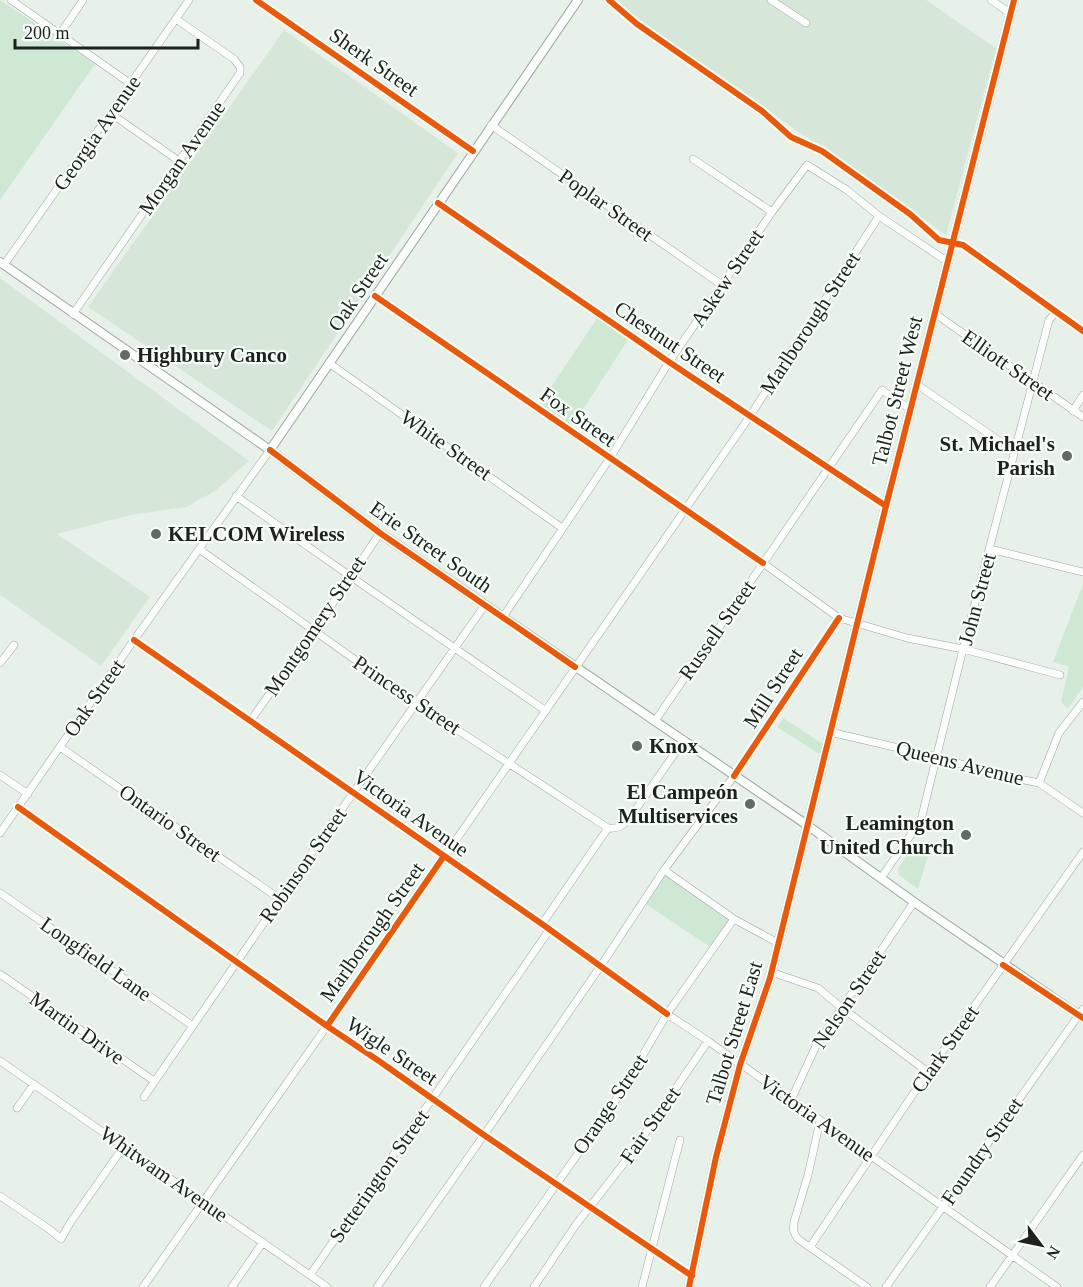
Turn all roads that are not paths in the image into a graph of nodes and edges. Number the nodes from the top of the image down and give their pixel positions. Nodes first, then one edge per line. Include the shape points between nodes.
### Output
1 (11, 0) edge
2 (83, 0) edge
3 (189, 0) edge
4 (256, 0) edge
5 (578, 0) edge
6 (771, 0) edge
7 (991, 0) edge
8 (1014, 0) edge
9 (1010, 13) junction
10 (176, 19) junction
11 (806, 23) dead end
12 (60, 34) junction
13 (131, 84) junction
14 (110, 113) junction
15 (491, 126) junction
16 (473, 151) junction
17 (693, 159) dead end
18 (179, 160) junction
19 (438, 203) junction
20 (772, 212) junction
21 (879, 216) junction
22 (948, 262) junction
23 (2, 264) edge
24 (722, 285) junction
25 (375, 296) junction
26 (1056, 312) dead end
27 (934, 313) junction
28 (73, 314) junction
29 (669, 362) junction
30 (329, 363) junction
31 (1032, 382) junction
32 (916, 384) junction
33 (1083, 395) edge
34 (910, 408) junction
35 (1073, 411) junction
36 (750, 416) junction
37 (1083, 417) edge
38 (1017, 448) junction
39 (270, 450) junction
40 (610, 458) junction
41 (828, 468) junction
42 (236, 496) junction
43 (886, 506) junction
44 (684, 510) junction
45 (562, 528) junction
46 (380, 533) junction
47 (199, 549) junction
48 (990, 549) junction
49 (763, 563) junction
50 (1083, 572) edge
51 (350, 576) junction
52 (485, 605) junction
53 (503, 617) junction
54 (839, 618) junction
55 (857, 623) junction
56 (314, 631) junction
57 (134, 640) junction
58 (14, 645) dead end
59 (455, 648) junction
60 (963, 649) junction
61 (0, 663) edge
62 (575, 667) junction
63 (1060, 675) dead end
64 (1083, 702) edge
65 (416, 703) junction
66 (546, 711) junction
67 (251, 720) junction
68 (655, 721) junction
69 (830, 732) junction
70 (684, 740) junction
71 (60, 747) junction
72 (937, 757) junction
73 (510, 763) junction
74 (0, 775) edge
75 (734, 776) junction
76 (1039, 783) junction
77 (353, 793) junction
78 (28, 794) junction
79 (18, 807) junction
80 (1083, 813) edge
81 (807, 825) junction
82 (608, 828) junction
83 (0, 833) edge
84 (1083, 852) edge
85 (444, 856) junction
86 (664, 870) junction
87 (880, 878) junction
88 (0, 893) edge
89 (280, 899) junction
90 (914, 903) junction
91 (734, 919) junction
92 (542, 924) junction
93 (550, 930) junction
94 (778, 942) junction
95 (237, 962) junction
96 (1003, 965) junction
97 (600, 967) junction
98 (771, 972) junction
99 (0, 974) edge
100 (842, 1008) junction
101 (667, 1014) junction
102 (1082, 1014) edge
103 (193, 1026) junction
104 (327, 1026) junction
105 (708, 1041) junction
106 (0, 1061) edge
107 (740, 1065) junction
108 (928, 1072) junction
109 (154, 1081) junction
110 (34, 1084) junction
111 (144, 1097) dead end
112 (433, 1098) junction
113 (791, 1100) junction
114 (17, 1108) dead end
115 (820, 1121) junction
116 (484, 1135) junction
117 (680, 1140) dead end
118 (124, 1146) junction
119 (1083, 1155) edge
120 (872, 1156) junction
121 (556, 1183) junction
122 (0, 1196) edge
123 (203, 1201) junction
124 (943, 1206) junction
125 (591, 1207) junction
126 (263, 1242) junction
127 (810, 1247) junction
128 (652, 1248) junction
129 (1012, 1255) junction
130 (310, 1275) junction
131 (692, 1276) junction
132 (143, 1287) edge
133 (232, 1287) edge
134 (327, 1287) edge
135 (377, 1287) edge
136 (484, 1287) edge
137 (534, 1287) edge
138 (642, 1287) edge
139 (689, 1287) edge
140 (867, 1287) edge
141 (885, 1287) edge
142 (990, 1287) edge
143 (1057, 1287) edge

1 - 12 street
2 - 12 street
3 - 10 street, Georgia Avenue
4 - 16 street, Sherk Street
5 - 15 main road, Oak Street
6 - 11 street
7 - 9 street
8 - 9 main road, Talbot Street West
9 - 22 main road, Talbot Street West
10 - 13 street, Georgia Avenue
10 - 18 street, Morgan Avenue via 240,67 238,78
12 - 13 street
13 - 14 street, Georgia Avenue
14 - 18 street
14 - 23 street, Georgia Avenue
15 - 16 main road, Oak Street
15 - 24 street, Poplar Street
16 - 19 main road, Oak Street
17 - 20 street
18 - 28 street, Morgan Avenue
19 - 25 main road, Oak Street
19 - 29 street, Chestnut Street
20 - 21 street, Askew Street via 807,165
20 - 24 street, Askew Street
21 - 22 street
21 - 36 street, Marlborough Street
22 - 27 main road, Talbot Street West
23 - 28 main road, Erie Street South
24 - 29 street, Askew Street
25 - 30 main road, Oak Street
25 - 40 street, Fox Street
26 - 31 street, John Street via 1049,320
27 - 31 street, Elliott Street
27 - 32 main road, Talbot Street West
28 - 39 main road, Erie Street South
29 - 36 street, Chestnut Street
29 - 40 street, Askew Street
30 - 39 main road, Oak Street
30 - 45 street, White Street
31 - 35 street, Elliott Street
31 - 38 street, John Street
32 - 34 main road, Talbot Street West
32 - 38 street via 1001,442
33 - 35 street
34 - 41 street, Russell Street via 882,390
34 - 43 main road, Talbot Street West
35 - 37 street, Elliott Street
36 - 41 street, Chestnut Street
36 - 44 street, Marlborough Street
38 - 48 street, John Street
39 - 42 street, Oak Street
39 - 46 main road, Erie Street South
40 - 44 street, Fox Street
40 - 45 street, Askew Street
41 - 43 street, Chestnut Street
41 - 49 street, Russell Street
42 - 47 street, Oak Street
42 - 51 street
43 - 55 main road, Talbot Street West
44 - 49 street, Fox Street
44 - 62 street, Marlborough Street
45 - 53 street, Askew Street
46 - 51 street, Montgomery Street
46 - 52 main road, Erie Street South
47 - 56 street, Princess Street
47 - 57 street, Oak Street
48 - 50 street
48 - 60 street, John Street
49 - 54 street, Fox Street
49 - 68 street, Russell Street
51 - 56 street, Montgomery Street
51 - 59 street
52 - 53 main road, Erie Street South
52 - 59 street, Robinson Street
53 - 62 main road, Erie Street South
54 - 55 street, Fox Street
54 - 75 street, Mill Street
55 - 60 street, Fox Street
55 - 69 main road, Talbot Street West
56 - 65 street, Princess Street
56 - 67 street, Montgomery Street
57 - 67 street, Victoria Avenue
57 - 71 street, Oak Street
58 - 61 street
59 - 65 street, Robinson Street
59 - 66 street
60 - 63 street, Fox Street
60 - 72 street, John Street
62 - 66 street, Marlborough Street
62 - 68 main road, Erie Street South
64 - 76 street via 1059,733
65 - 73 street, Princess Street
65 - 77 street, Robinson Street
66 - 73 street, Marlborough Street
67 - 77 street, Victoria Avenue
68 - 70 main road, Erie Street South
69 - 72 street, Queens Avenue
69 - 81 main road, Talbot Street West
70 - 75 main road, Erie Street South
70 - 82 street via 621,827
71 - 78 street, Oak Street
71 - 89 street, Ontario Street
72 - 76 street, Queens Avenue
72 - 87 street, John Street via 921,820
73 - 82 street, Princess Street
73 - 85 street, Marlborough Street
74 - 78 street
75 - 81 main road, Erie Street South
75 - 86 street, Mill Street
76 - 80 street, Queens Avenue
77 - 85 street, Victoria Avenue
77 - 89 street, Robinson Street
78 - 79 street, Oak Street
79 - 83 street, Oak Street
79 - 95 street, Wigle Street
81 - 87 main road, Erie Street South
81 - 94 main road, Talbot Street East
82 - 92 street
84 - 96 street, Clark Street
85 - 92 street, Victoria Avenue
85 - 104 street, Marlborough Street
86 - 91 street
86 - 97 street, Mill Street
87 - 90 main road, Erie Street South
88 - 103 street, Longfield Lane
89 - 95 street, Robinson Street
90 - 96 main road, Erie Street South
90 - 100 street, Nelson Street
91 - 94 street
91 - 101 street, Orange Street
92 - 93 street, Victoria Avenue
93 - 97 street, Victoria Avenue
93 - 112 street, Setterington Street
94 - 98 main road, Talbot Street East
95 - 103 street, Robinson Street
95 - 104 street, Wigle Street
96 - 102 main road, Erie Street South
96 - 108 street, Clark Street
97 - 101 street, Victoria Avenue
97 - 116 street, Mill Street
98 - 100 street via 818,988
98 - 107 main road, Talbot Street East
99 - 109 street, Martin Drive
100 - 108 street
100 - 113 street, Nelson Street via 816,1046
101 - 105 street, Victoria Avenue
101 - 121 street, Orange Street via 621,1094
102 - 124 street, Foundry Street
103 - 109 street, Robinson Street
104 - 112 street, Wigle Street
104 - 123 street, Marlborough Street
105 - 107 street, Victoria Avenue
105 - 125 street, Fair Street
106 - 110 street, Whitwam Avenue
107 - 113 street, Victoria Avenue
107 - 131 main road, Talbot Street East
108 - 120 street, Clark Street
109 - 111 street, Robinson Street
110 - 114 street
110 - 118 street, Whitwam Avenue
112 - 116 street, Wigle Street
112 - 130 street, Setterington Street
113 - 115 street, Victoria Avenue
115 - 120 street, Victoria Avenue
115 - 127 street via 793,1229 798,1239
116 - 121 street, Wigle Street
116 - 135 street, Mill Street
117 - 128 street
118 - 122 street via 61,1239
118 - 123 street, Whitwam Avenue
119 - 129 street
120 - 124 street, Victoria Avenue
120 - 127 street, Clark Street
121 - 125 street, Wigle Street
121 - 136 street, Orange Street
123 - 126 street, Whitwam Avenue
123 - 132 street, Marlborough Street
124 - 129 street, Victoria Avenue
124 - 141 street, Foundry Street
125 - 128 street, Wigle Street
125 - 137 street, Fair Street
126 - 130 street, Whitwam Avenue
126 - 133 street
127 - 140 street
128 - 131 street, Wigle Street
128 - 138 street
129 - 142 street
129 - 143 street, Victoria Avenue
130 - 134 street, Whitwam Avenue
131 - 139 main road, Talbot Street East

